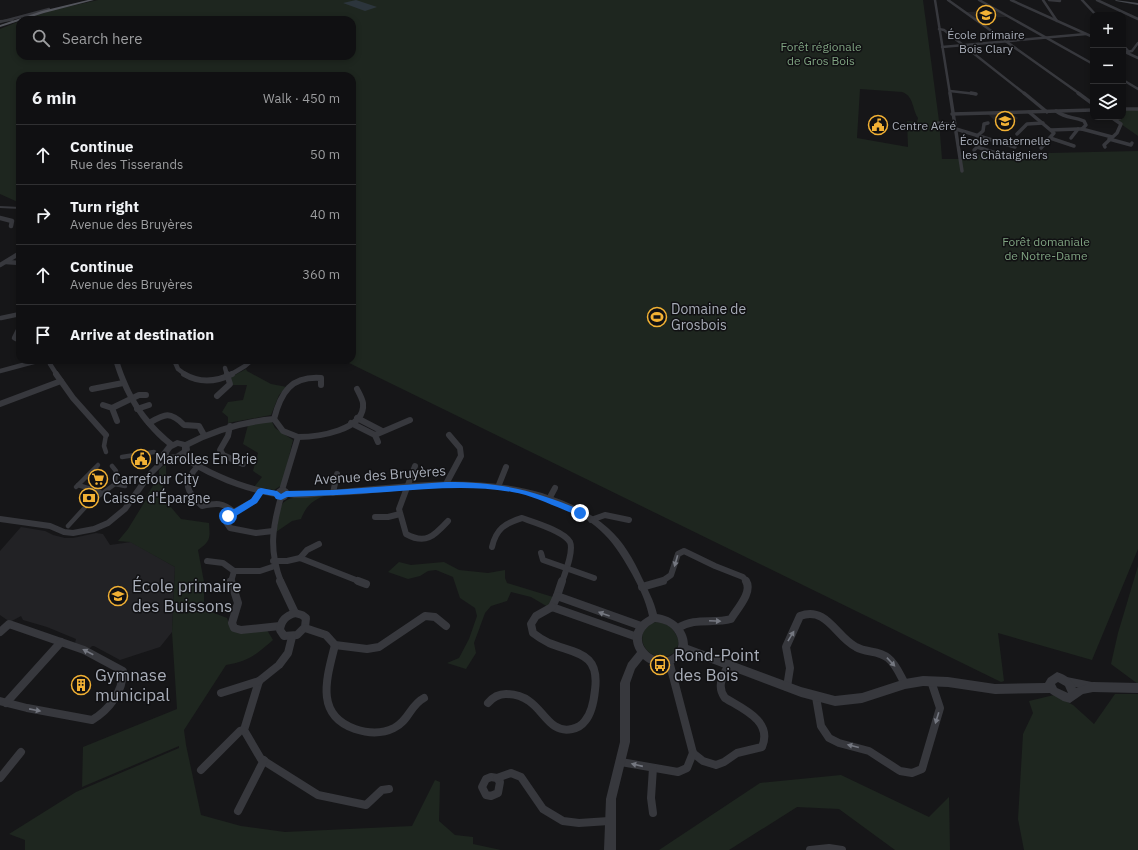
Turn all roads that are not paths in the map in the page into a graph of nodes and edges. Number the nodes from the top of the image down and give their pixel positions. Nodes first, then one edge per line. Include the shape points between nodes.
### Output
1 (91, 0) edge
2 (935, 0) edge
3 (948, 0) edge
4 (979, 0) edge
5 (1011, 0) edge
6 (1043, 0) edge
7 (1049, 0) edge
8 (1082, 0) edge
9 (1097, 0) edge
10 (1116, 0) edge
11 (1060, 1) edge
12 (1138, 4) edge
13 (49, 9) dead end
14 (1093, 12) edge
15 (25, 16) edge
16 (28, 16) edge
17 (16, 19) edge
18 (16, 19) edge
19 (1138, 20) edge
20 (1057, 21) junction
21 (4, 22) edge
22 (939, 29) junction
23 (1086, 34) junction
24 (1090, 36) edge
25 (1047, 38) junction
26 (1006, 42) junction
27 (1138, 43) edge
28 (963, 45) junction
29 (942, 47) junction
30 (1126, 52) edge
31 (1138, 58) edge
32 (1090, 62) edge
33 (1126, 82) edge
34 (1138, 89) edge
35 (950, 91) junction
36 (976, 94) dead end
37 (1090, 102) edge
38 (1138, 109) edge
39 (1090, 110) edge
40 (1126, 110) edge
41 (1056, 111) junction
42 (1028, 112) junction
43 (1047, 112) junction
44 (952, 114) junction
45 (1115, 120) edge
46 (938, 123) dead end
47 (988, 123) dead end
48 (1042, 123) junction
49 (955, 127) junction
50 (1080, 129) junction
51 (1051, 130) junction
52 (1062, 130) junction
53 (1017, 134) dead end
54 (1074, 134) junction
55 (977, 136) junction
56 (1050, 138) junction
57 (1071, 138) dead end
58 (1110, 138) junction
59 (987, 139) junction
60 (1132, 143) dead end
61 (1074, 146) dead end
62 (977, 147) junction
63 (1015, 147) dead end
64 (1105, 147) dead end
65 (1041, 148) dead end
66 (974, 150) dead end
67 (996, 153) dead end
68 (962, 171) dead end
69 (0, 207) edge
70 (16, 208) edge
71 (0, 218) edge
72 (11, 226) dead end
73 (16, 256) edge
74 (6, 262) junction
75 (16, 263) edge
76 (0, 265) edge
77 (16, 315) edge
78 (1, 318) dead end
79 (26, 364) edge
80 (50, 364) edge
81 (117, 364) edge
82 (176, 364) edge
83 (247, 364) edge
84 (225, 368) dead end
85 (0, 371) edge
86 (227, 376) junction
87 (61, 381) junction
88 (123, 383) junction
89 (321, 385) dead end
90 (92, 389) dead end
91 (357, 389) dead end
92 (146, 395) dead end
93 (217, 396) dead end
94 (131, 399) junction
95 (0, 404) edge
96 (104, 405) dead end
97 (149, 405) dead end
98 (112, 408) junction
99 (137, 409) junction
100 (357, 418) junction
101 (274, 419) junction
102 (410, 420) dead end
103 (117, 421) dead end
104 (149, 422) junction
105 (351, 423) junction
106 (230, 426) junction
107 (382, 431) junction
108 (106, 435) joint
109 (204, 435) junction
110 (375, 435) junction
111 (449, 435) dead end
112 (298, 437) junction
113 (378, 442) dead end
114 (172, 445) junction
115 (186, 445) junction
116 (106, 452) dead end
117 (154, 452) dead end
118 (181, 456) junction
119 (122, 457) dead end
120 (167, 457) junction
121 (243, 464) dead end
122 (98, 465) dead end
123 (112, 466) dead end
124 (198, 466) junction
125 (415, 466) dead end
126 (506, 467) dead end
127 (337, 474) dead end
128 (114, 484) junction
129 (446, 484) junction
130 (125, 486) dead end
131 (498, 487) junction
132 (406, 488) junction
133 (555, 488) dead end
134 (261, 491) junction
135 (100, 492) junction
136 (333, 493) junction
137 (282, 494) junction
138 (549, 499) junction
139 (234, 512) junction
140 (400, 514) junction
141 (375, 517) dead end
142 (0, 518) edge
143 (591, 520) junction
144 (630, 520) dead end
145 (448, 521) dead end
146 (68, 526) dead end
147 (272, 531) junction
148 (319, 544) dead end
149 (492, 547) dead end
150 (541, 553) dead end
151 (300, 558) junction
152 (207, 561) dead end
153 (274, 564) junction
154 (566, 569) junction
155 (234, 571) junction
156 (594, 578) dead end
157 (366, 584) dead end
158 (642, 587) junction
159 (557, 596) junction
160 (552, 607) junction
161 (295, 613) junction
162 (654, 618) junction
163 (280, 626) junction
164 (446, 626) dead end
165 (641, 626) junction
166 (305, 628) junction
167 (678, 628) junction
168 (0, 632) edge
169 (292, 637) junction
170 (637, 637) junction
171 (61, 642) junction
172 (334, 645) junction
173 (682, 647) junction
174 (643, 653) junction
175 (669, 661) junction
176 (729, 664) junction
177 (1066, 680) junction
178 (259, 681) junction
179 (931, 681) junction
180 (905, 684) junction
181 (787, 687) junction
182 (1093, 687) junction
183 (1051, 688) junction
184 (1138, 688) edge
185 (221, 693) dead end
186 (1073, 695) junction
187 (816, 697) junction
188 (424, 698) dead end
189 (3, 702) edge
190 (488, 703) dead end
191 (244, 730) junction
192 (21, 752) dead end
193 (693, 753) junction
194 (264, 760) junction
195 (621, 762) junction
196 (653, 768) junction
197 (201, 770) dead end
198 (0, 778) edge
199 (497, 778) dead end
200 (388, 789) dead end
201 (238, 811) dead end
202 (653, 813) dead end
203 (609, 821) junction
204 (610, 850) edge
205 (810, 850) edge
206 (842, 850) edge

1 - 16 main road
2 - 22 street
3 - 26 street
4 - 25 street
5 - 20 street
6 - 20 street
7 - 11 street
8 - 14 street
9 - 19 street
10 - 12 main road
13 - 15 street
17 - 21 main road
18 - 21 street
20 - 23 street
22 - 28 street
22 - 29 street
23 - 24 street
23 - 25 street
25 - 26 street
25 - 32 street
26 - 28 street
26 - 37 street
27 - 30 street via 1132,51
28 - 29 street
28 - 43 street
29 - 35 street
30 - 31 street
33 - 34 street
35 - 36 street
35 - 44 street
38 - 40 street
39 - 41 street
41 - 43 street
41 - 50 street via 1064,117 1081,119 1086,125
42 - 43 street
42 - 44 street
42 - 48 street
44 - 49 street
45 - 58 street via 1121,126
46 - 49 street
47 - 55 street via 984,124
48 - 51 street
48 - 53 street via 1027,124
49 - 55 street
49 - 68 street
50 - 52 street
50 - 54 street
50 - 58 street
51 - 52 street
51 - 56 street via 1054,133
52 - 54 street
54 - 57 street
55 - 59 street
56 - 61 street
56 - 65 street
58 - 60 street via 1131,145
58 - 64 street
59 - 62 street
59 - 63 street
62 - 66 street
62 - 67 street
69 - 70 street
71 - 72 street via 12,221
73 - 74 street
74 - 75 street
74 - 76 street
77 - 78 street
79 - 85 street
80 - 87 street
81 - 88 street
82 - 86 street via 179,370 193,379 218,379
83 - 86 street
84 - 86 street
86 - 93 street via 230,384
87 - 95 street
87 - 108 street
88 - 90 street
88 - 94 street
89 - 101 street via 321,378 313,376 296,381 282,394
91 - 100 street via 363,406
92 - 94 street
94 - 98 street
94 - 99 street
96 - 98 street
97 - 99 street
98 - 103 street
99 - 104 street
100 - 105 street
100 - 107 street
101 - 106 street
101 - 112 street via 283,431
102 - 107 street
104 - 109 street via 170,415 184,425 199,426
104 - 114 street
105 - 110 street
105 - 112 street via 326,434
106 - 109 street
106 - 121 street via 229,437 220,450 223,455
107 - 110 street
108 - 116 street
109 - 115 street
110 - 113 street
111 - 129 street via 460,448 461,456
112 - 137 street
114 - 115 street
114 - 120 street via 165,453
115 - 118 street via 186,450
117 - 119 street
118 - 120 street
118 - 124 street, Avenue des Bruyères
120 - 142 street via 149,475 125,509 108,523 94,530 69,533 50,526
122 - 135 street via 77,486
123 - 128 street via 116,471
124 - 134 street, Avenue des Bruyères via 224,480
124 - 139 street via 189,474 187,480 193,498 202,506 218,502 226,504
125 - 132 street
126 - 131 street
127 - 136 street
128 - 130 street
128 - 135 street
129 - 131 street, Avenue des Bruyères
129 - 132 street, Avenue des Bruyères
131 - 138 street, Avenue des Bruyères
132 - 136 street, Avenue des Bruyères
132 - 140 street via 399,509
133 - 138 street
134 - 137 street, Avenue des Bruyères
134 - 139 street via 254,501
135 - 146 street
136 - 137 street, Avenue des Bruyères
137 - 147 street
138 - 143 street, Avenue des Bruyères
139 - 147 street via 228,516 226,522 230,528 256,533
140 - 141 street
140 - 145 street via 406,534 415,540 426,539
143 - 144 street via 604,514
143 - 158 street, Avenue des Bruyères via 620,548
147 - 153 street
148 - 151 street via 307,550
149 - 154 street via 503,525 522,518 570,541 572,549
150 - 154 street via 543,560
151 - 153 street
151 - 157 street
152 - 155 street via 223,563
153 - 155 street via 260,571
153 - 161 street
154 - 156 street
154 - 159 street
155 - 163 street via 229,582 238,603 232,623 234,628 241,630
158 - 162 street, Avenue des Bruyères
167 -> 158 street via 693,621 721,622 731,619 748,592 746,580 684,551 678,554 669,577 662,582
159 - 160 street
165 -> 159 street
160 - 170 street
160 - 190 street via 536,616 531,624 533,633 543,640 587,658 593,665 596,686 587,720 575,729 562,731 550,723 528,700 502,694 492,697
161 - 163 street via 284,618
161 - 166 street via 305,616
162 - 165 street
162 - 167 street via 664,618
163 - 169 street via 284,636
164 - 172 street via 429,615 419,618 387,642 373,649
165 - 170 street
166 - 169 street
166 - 172 street via 320,631 330,638
167 - 173 street via 683,640
168 - 171 street via 9,624
169 - 178 street via 288,653 279,665
170 - 174 street
171 - 189 street
189 -> 171 street via 92,720 105,712 121,686 124,678 122,671 84,650
172 - 188 street via 326,698 330,714 339,723 368,732 392,729 405,720 414,703
173 - 175 street via 675,658
173 - 176 street
174 - 175 street via 655,661
174 - 195 street via 631,666 625,684 626,732
175 - 193 street
176 - 181 street
176 - 193 street via 720,681 721,693 761,723 766,732 766,741 762,747 738,752 720,765 709,765
177 - 182 street
177 - 183 street via 1053,678
177 - 186 street via 1072,688
178 - 185 street
178 - 191 street
179 - 180 street
179 - 183 street via 995,689
179 -> 187 street via 940,708 925,763 922,769 912,773 900,771 869,751 829,738 821,726
181 -> 180 street via 790,668 787,643 800,616 808,613 827,620 856,647 887,658
180 - 187 street via 848,700 835,701
181 - 187 street
182 - 184 street
182 - 186 street
183 - 186 street via 1062,697 1070,698
191 - 194 street
191 - 197 street
192 - 198 street
193 - 196 street via 690,763 684,770 673,772
194 - 200 street via 318,795 337,800 366,805 382,790
194 - 201 street
196 -> 195 street
195 - 203 street via 612,793
196 - 202 street
199 - 203 street via 511,773 521,777 543,809 563,822
203 - 204 street
205 - 206 street

